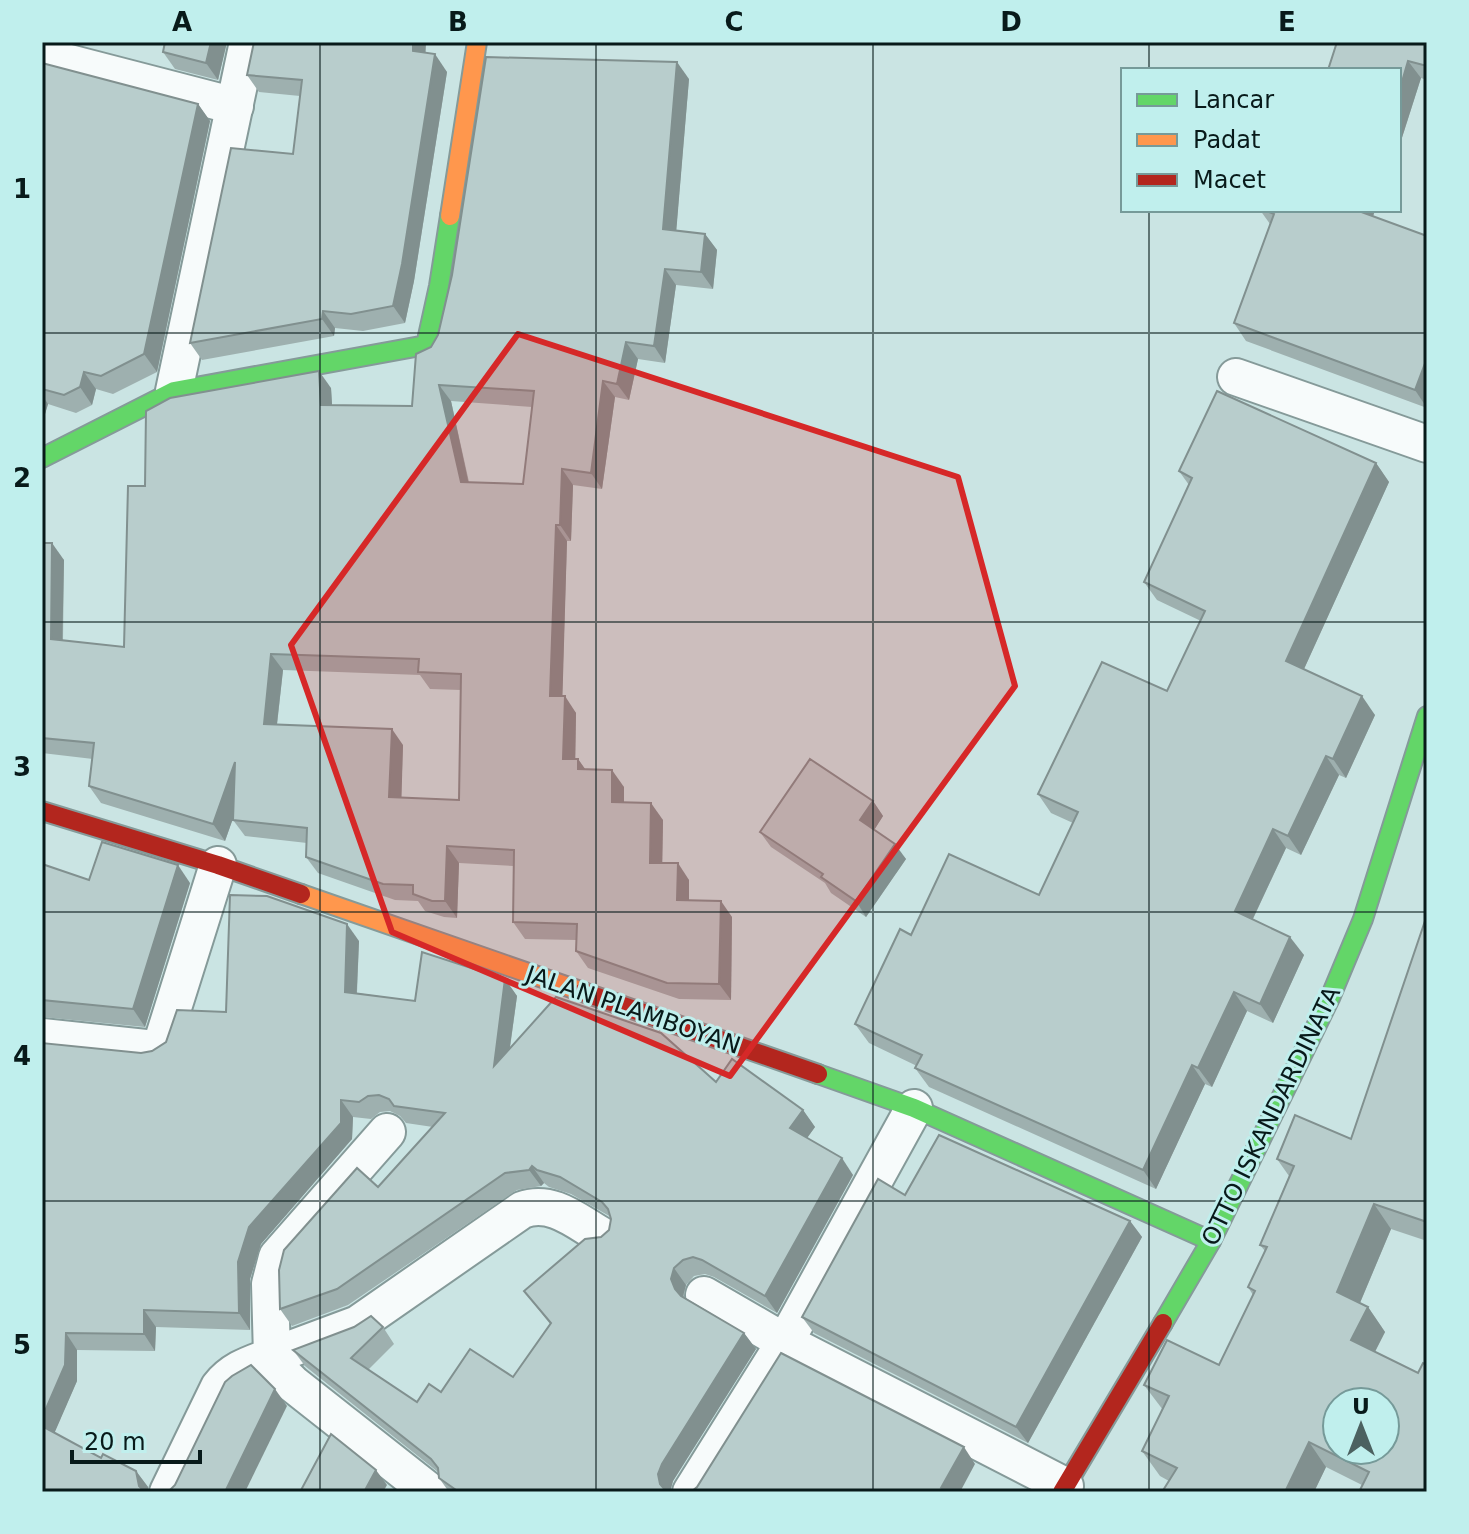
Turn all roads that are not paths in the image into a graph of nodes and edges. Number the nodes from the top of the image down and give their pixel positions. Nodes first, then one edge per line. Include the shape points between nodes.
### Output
1 (248, 42) edge
2 (477, 42) edge
3 (42, 56) edge
4 (235, 106) junction
5 (1236, 377) dead end
6 (174, 391) junction
7 (1427, 444) edge
8 (42, 458) edge
9 (1427, 716) edge
10 (42, 811) edge
11 (218, 865) junction
12 (42, 1037) edge
13 (914, 1108) junction
14 (387, 1132) dead end
15 (602, 1236) edge
16 (1211, 1241) junction
17 (704, 1295) dead end
18 (785, 1342) junction
19 (272, 1356) junction
20 (1064, 1489) edge
21 (168, 1492) edge
22 (430, 1492) edge
23 (691, 1492) edge

1 - 4 street
2 - 6 street via 426,345
3 - 4 street
4 - 6 street
5 - 7 street
6 - 8 street
9 - 16 street, OTTO ISKANDARDINATA via 1363,919
10 - 11 street, JALAN PLAMBOYAN
11 - 12 street via 161,1046
11 - 13 street, JALAN PLAMBOYAN
13 - 16 street, JALAN PLAMBOYAN
13 - 18 street
14 - 19 street via 277,1257 270,1284
15 - 19 street via 554,1207 522,1210 358,1324
16 - 20 street, OTTO ISKANDARDINATA
17 - 18 street
18 - 20 street
18 - 23 street
19 - 21 street via 239,1368 219,1387
19 - 22 street via 293,1384

